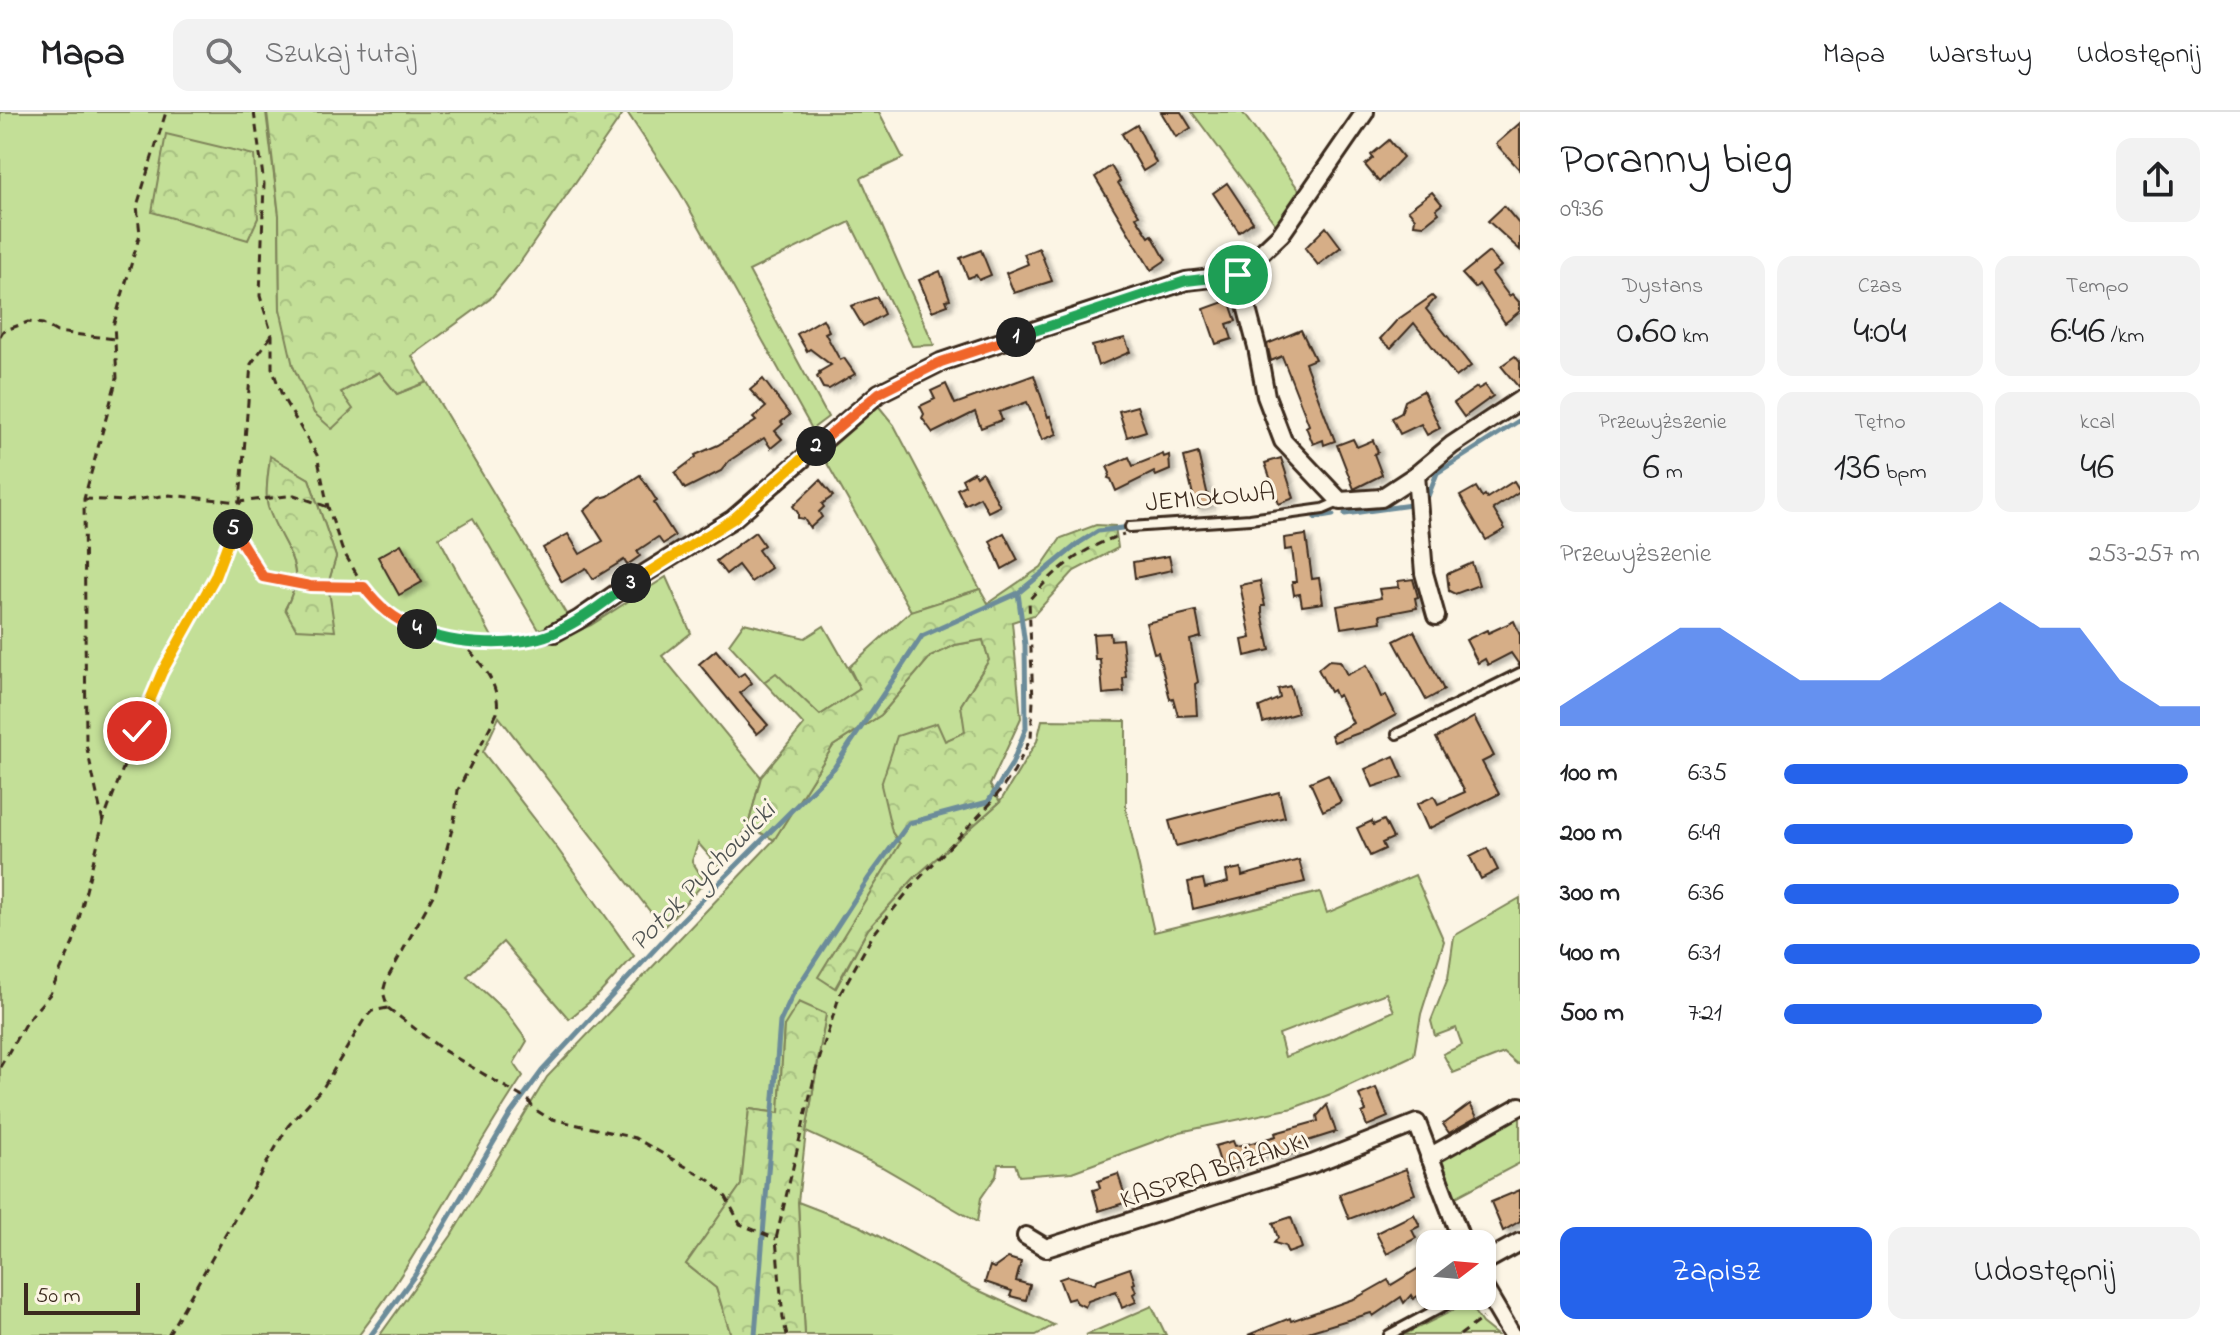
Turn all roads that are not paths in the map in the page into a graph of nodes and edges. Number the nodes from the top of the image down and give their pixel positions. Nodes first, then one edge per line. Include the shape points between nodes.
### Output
1 (1365, 112) edge
2 (1238, 275) junction
3 (1520, 400) edge
4 (1416, 475) junction
5 (1340, 501) junction
6 (1129, 530) road end
7 (1436, 616) dead end
8 (554, 633) road end
9 (1520, 673) edge
10 (1397, 734) dead end
11 (1520, 1106) edge
12 (1429, 1157) junction
13 (1458, 1230) edge
14 (1026, 1236) dead end
15 (1520, 1242) edge
16 (1496, 1255) edge
17 (1496, 1308) edge
18 (1436, 1310) edge
19 (1389, 1335) edge
20 (1512, 1335) edge

1 - 2 street via 1281,234
2 - 5 street, JEMIOŁOWA via 1266,396 1283,441
2 - 8 street via 1186,281 1051,325 941,362 879,393 733,519
3 - 4 street
4 - 5 street via 1381,498
4 - 7 street via 1424,573
5 - 6 lane, JEMIOŁOWA via 1323,509
9 - 10 lane
11 - 12 street
12 - 13 street
12 - 14 street, KASPRA BAŻANKI via 1417,1123 1312,1164 1046,1248
15 - 16 street
17 - 20 street
18 - 19 lane

